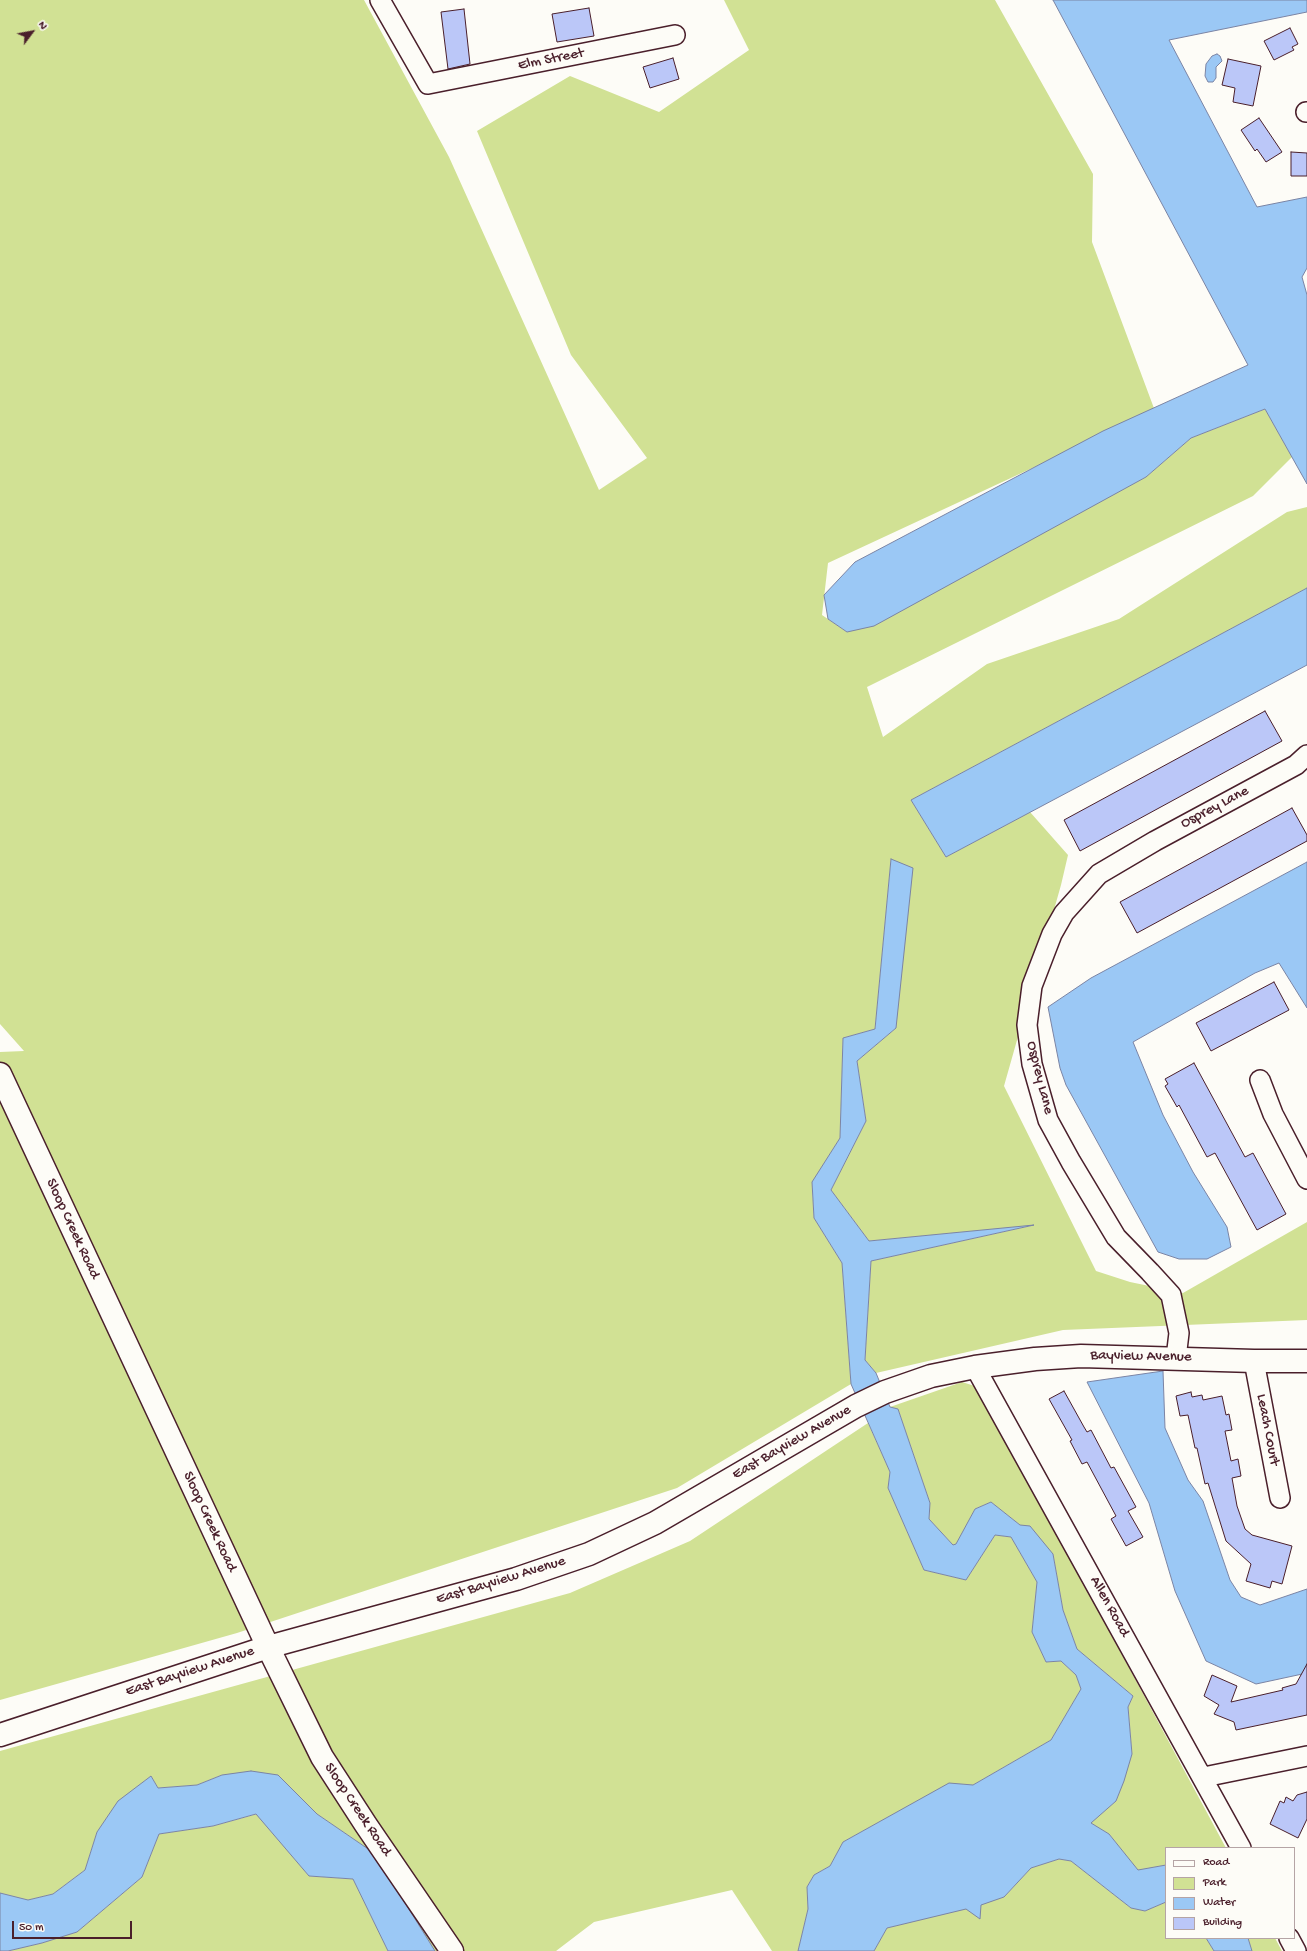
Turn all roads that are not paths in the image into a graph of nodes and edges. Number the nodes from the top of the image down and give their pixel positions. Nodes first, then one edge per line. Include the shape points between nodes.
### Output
1 (380, 0) edge
2 (675, 35) dead end
3 (1307, 756) edge
4 (0, 1074) edge
5 (1260, 1080) dead end
6 (1307, 1179) edge
7 (1176, 1358) junction
8 (1254, 1361) junction
9 (1307, 1361) edge
10 (975, 1367) junction
11 (1280, 1498) dead end
12 (268, 1646) junction
13 (0, 1735) edge
14 (1307, 1756) edge
15 (1204, 1777) junction
16 (1240, 1847) edge
17 (1290, 1939) edge
18 (452, 1951) edge
19 (1296, 1951) edge

1 - 2 street, Elm Street via 428,84
3 - 7 street, Osprey Lane via 1296,765 1099,874 1064,913 1052,934 1032,986 1027,1025 1032,1064 1048,1120 1116,1237 1171,1295 1179,1333
4 - 12 main road, Sloop Creek Road
5 - 6 street via 1273,1114
7 - 8 main road, Bayview Avenue
7 - 10 main road, Bayview Avenue via 1081,1356
8 - 9 main road, Bayview Avenue
8 - 11 street, Leach Court
10 - 12 main road, East Bayview Avenue via 931,1376 885,1392 856,1406 656,1523 589,1554 516,1579
10 - 15 street, Allen Road
12 - 13 main road, East Bayview Avenue
12 - 18 main road, Sloop Creek Road via 322,1757
14 - 15 street
15 - 16 street, Allen Road
17 - 19 street

